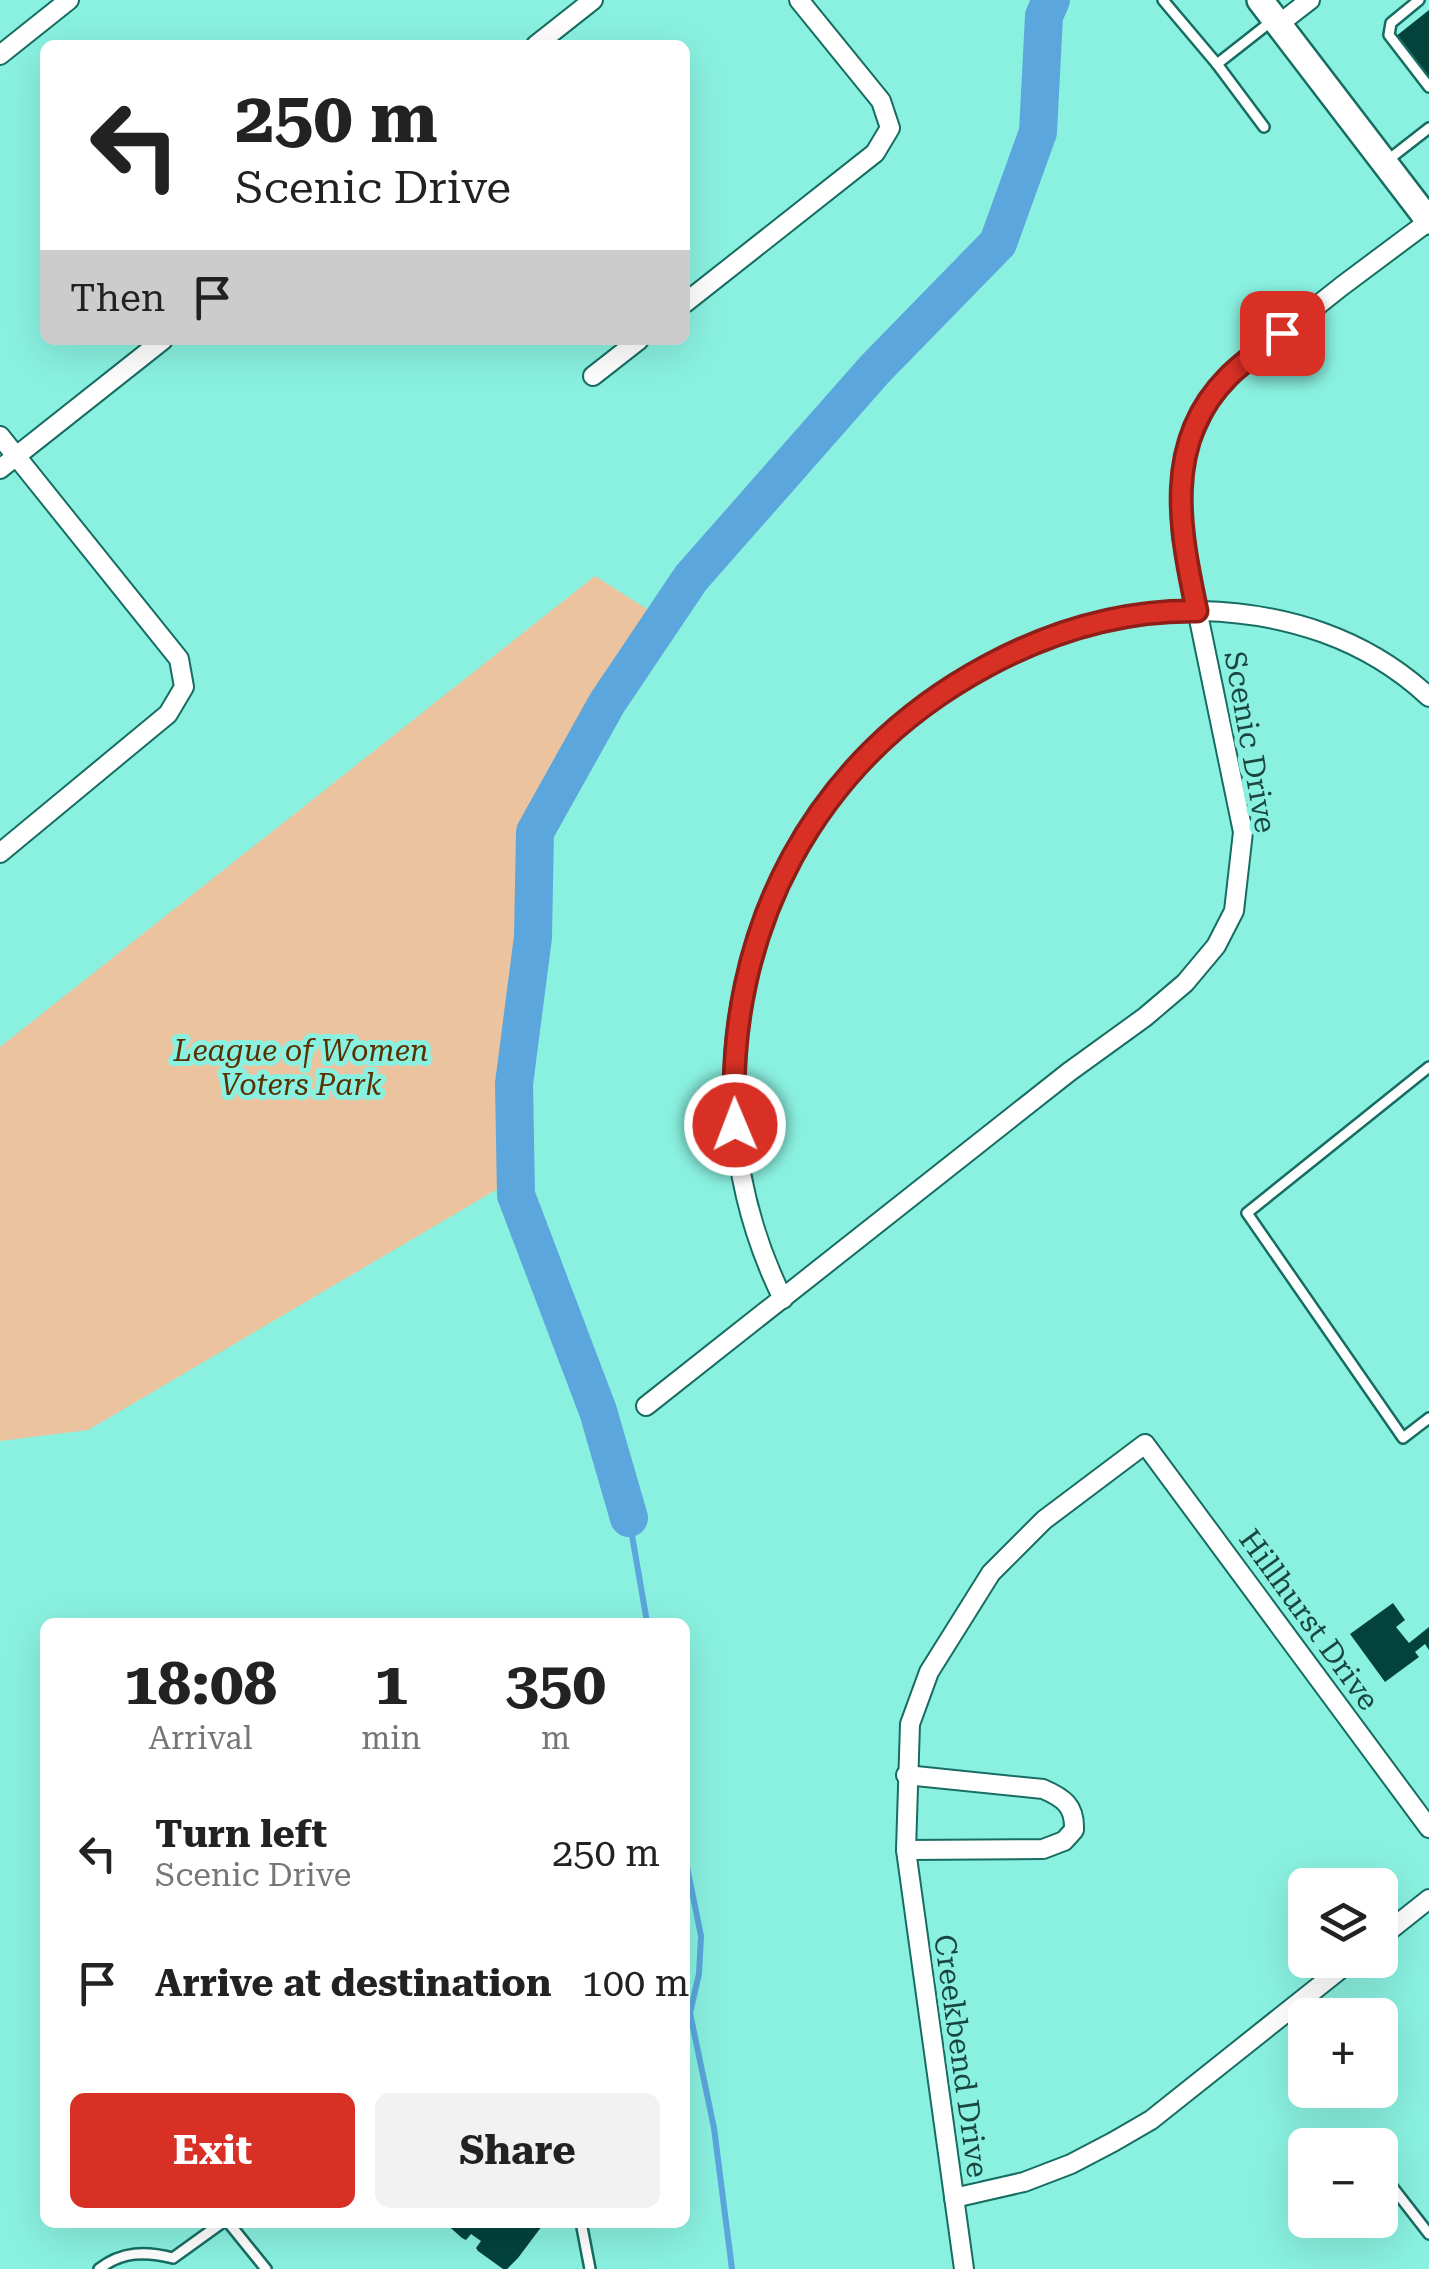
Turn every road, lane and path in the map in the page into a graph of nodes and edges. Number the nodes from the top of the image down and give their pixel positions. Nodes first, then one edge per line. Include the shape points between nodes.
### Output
1 (70, 0) edge
2 (592, 0) edge
3 (800, 0) edge
4 (1163, 0) edge
5 (1310, 0) edge
6 (1418, 0) edge
7 (1271, 14) edge
8 (542, 40) edge
9 (0, 55) edge
10 (1217, 64) junction
11 (1429, 88) edge
12 (1264, 127) dead end
13 (1429, 128) edge
14 (1385, 163) junction
15 (1429, 221) edge
16 (690, 299) edge
17 (156, 345) edge
18 (632, 345) edge
19 (593, 376) dead end
20 (0, 436) edge
21 (16, 456) junction
22 (0, 468) edge
23 (1197, 611) junction
24 (1429, 698) edge
25 (0, 853) edge
26 (1429, 1068) edge
27 (783, 1299) junction
28 (646, 1406) dead end
29 (1429, 1418) edge
30 (1145, 1444) joint
31 (906, 1775) junction
32 (1429, 1828) edge
33 (906, 1850) junction
34 (1429, 1899) edge
35 (1398, 1924) edge
36 (1329, 1978) edge
37 (1398, 2194) edge
38 (954, 2198) junction
39 (217, 2228) edge
40 (231, 2228) edge
41 (582, 2228) edge
42 (1429, 2234) edge
43 (172, 2258) junction
44 (99, 2269) edge
45 (178, 2269) edge
46 (266, 2269) edge
47 (590, 2269) edge
48 (964, 2269) edge

1 - 9 street
2 - 8 street
3 - 16 street via 880,101 890,128 875,154
4 - 10 lane
5 - 7 street
6 - 11 lane via 1391,23 1389,35
7 - 10 lane
7 - 14 main road
10 - 12 lane
13 - 14 lane
14 - 15 main road
15 - 23 street, Scenic Drive via 1226,378 1206,406 1183,465 1180,506
17 - 21 street
18 - 19 street
20 - 21 street
21 - 22 street
21 - 25 street via 176,656 184,687 168,714
23 - 24 street via 1278,618 1326,633 1391,666
23 - 27 street, Scenic Drive via 1243,832 1234,911 1216,946 1144,1017
23 - 27 street via 1084,625 1025,646 951,685 880,742 797,845 754,952 734,1066 739,1172 764,1260
26 - 29 lane via 1248,1213 1403,1438
27 - 28 street, Scenic Drive
30 - 31 street, Creekbend Drive via 1044,1520 991,1573 929,1672 910,1724
30 - 32 street, Hillhurst Drive
31 - 33 street, Creekbend Drive
31 - 33 street via 1043,1788 1064,1798 1074,1830 1042,1849
33 - 38 street, Creekbend Drive
34 - 35 street
36 - 38 street via 1126,2135 1024,2182
37 - 42 lane
38 - 48 street, Creekbend Drive
39 - 43 lane
40 - 46 lane
41 - 47 lane
43 - 44 lane via 147,2252 112,2259
43 - 45 lane

